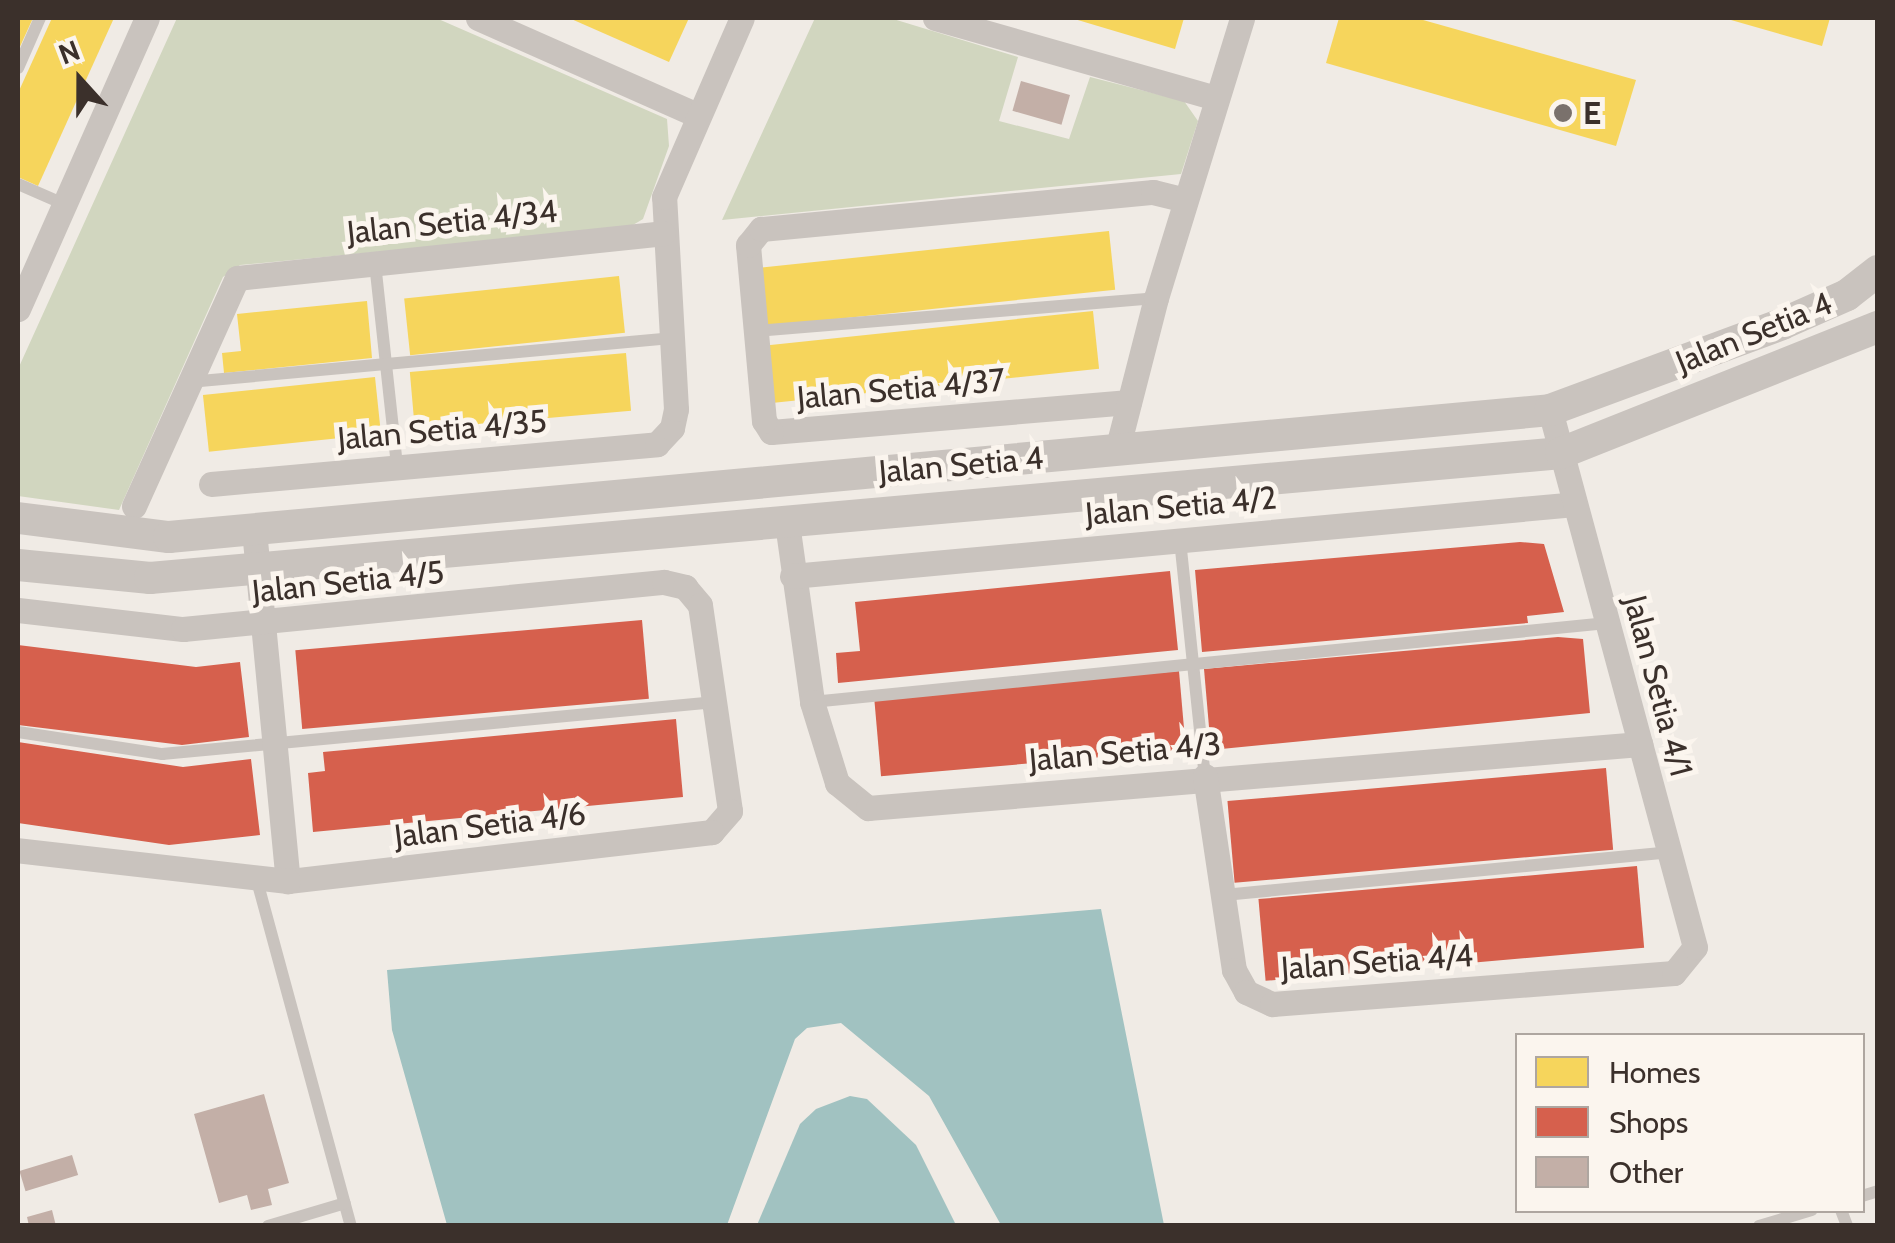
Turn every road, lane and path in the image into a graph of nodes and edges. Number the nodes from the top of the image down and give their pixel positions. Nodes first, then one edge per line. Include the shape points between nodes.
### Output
1 (40, 18) edge
2 (147, 18) edge
3 (478, 18) edge
4 (935, 18) edge
5 (1242, 18) edge
6 (738, 19) edge
7 (18, 68) edge
8 (1216, 98) junction
9 (695, 114) junction
10 (18, 184) edge
11 (1185, 200) junction
12 (64, 204) junction
13 (663, 234) junction
14 (375, 262) junction
15 (1878, 271) edge
16 (1156, 298) junction
17 (18, 309) edge
18 (1878, 326) edge
19 (756, 332) junction
20 (671, 338) junction
21 (386, 364) junction
22 (187, 382) junction
23 (1129, 402) junction
24 (1550, 410) junction
25 (1117, 450) junction
26 (1561, 452) junction
27 (398, 466) junction
28 (211, 484) dead end
29 (1575, 504) junction
30 (134, 506) dead end
31 (18, 518) edge
32 (787, 523) junction
33 (254, 530) junction
34 (1180, 538) junction
35 (18, 565) edge
36 (258, 570) junction
37 (792, 576) junction
38 (684, 587) joint
39 (18, 610) edge
40 (1608, 623) junction
41 (263, 624) junction
42 (1195, 659) junction
43 (717, 702) junction
44 (812, 702) junction
45 (18, 732) edge
46 (1640, 744) junction
47 (274, 746) junction
48 (1205, 776) junction
49 (18, 850) edge
50 (1669, 852) junction
51 (256, 877) junction
52 (288, 880) junction
53 (1224, 895) junction
54 (1674, 973) joint
55 (345, 1203) junction
56 (1802, 1213) edge
57 (268, 1226) edge
58 (351, 1226) edge
59 (1759, 1226) edge

1 - 7 lane
2 - 12 street
3 - 9 street
4 - 8 street
5 - 8 street
6 - 9 street
8 - 11 street
9 - 13 street via 664,198
10 - 12 lane
11 - 16 street
11 - 19 street, Jalan Setia 4/37 via 1153,192 761,229 748,245
12 - 17 street
13 - 14 street, Jalan Setia 4/34
13 - 20 street
14 - 21 lane
14 - 22 street, Jalan Setia 4/34 via 246,273 232,285
15 - 24 street, Jalan Setia 4 via 1782,324
16 - 19 lane
16 - 23 street
18 - 26 street, Jalan Setia 4
19 - 23 street, Jalan Setia 4/37 via 771,432
20 - 21 lane
20 - 27 street, Jalan Setia 4/35 via 672,428 656,444
21 - 22 lane
21 - 27 lane
22 - 30 street
23 - 25 street
24 - 25 street, Jalan Setia 4
24 - 26 street, Jalan Setia 4/1
25 - 33 street, Jalan Setia 4
26 - 29 street, Jalan Setia 4/1
26 - 32 street, Jalan Setia 4
27 - 28 street, Jalan Setia 4/35
29 - 34 street, Jalan Setia 4/2
29 - 40 street, Jalan Setia 4/1
31 - 33 street, Jalan Setia 4 via 169,538
32 - 36 street, Jalan Setia 4
32 - 37 street, Jalan Setia 4/3
33 - 36 street
34 - 37 street, Jalan Setia 4/2
34 - 42 lane
35 - 36 street, Jalan Setia 4 via 150,578
36 - 41 street
37 - 44 street, Jalan Setia 4/3
38 - 41 street, Jalan Setia 4/5 via 664,582
38 - 43 street, Jalan Setia 4/6 via 700,604
39 - 41 street, Jalan Setia 4/5 via 182,630
40 - 42 lane
40 - 46 street, Jalan Setia 4/1
41 - 47 street
42 - 44 lane
42 - 48 lane
43 - 47 lane
43 - 52 street, Jalan Setia 4/6 via 730,810 712,832
44 - 48 street, Jalan Setia 4/3 via 836,783 868,808
45 - 47 lane via 162,754
46 - 48 street, Jalan Setia 4/3
46 - 50 street, Jalan Setia 4/1
47 - 52 street
48 - 53 street, Jalan Setia 4/4
49 - 51 street, Jalan Setia 4/6
50 - 53 lane
50 - 54 street, Jalan Setia 4/1 via 1695,947
51 - 52 street, Jalan Setia 4/6
51 - 55 lane
53 - 54 street, Jalan Setia 4/4 via 1234,970 1246,992 1272,1004
55 - 57 lane
55 - 58 lane
56 - 59 lane

